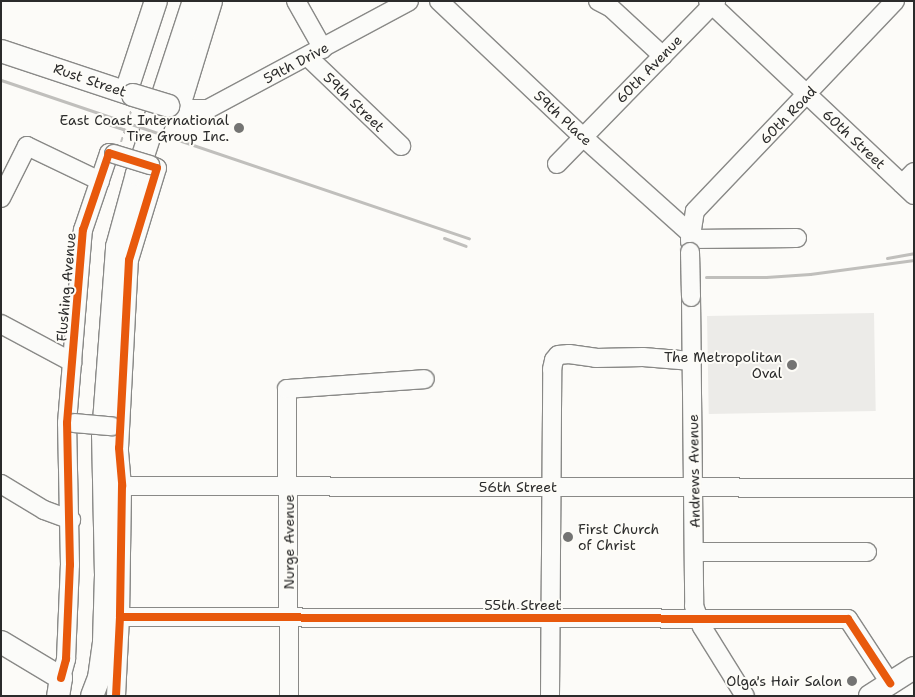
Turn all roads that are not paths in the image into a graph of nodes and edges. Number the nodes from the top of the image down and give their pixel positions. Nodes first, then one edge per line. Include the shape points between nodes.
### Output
1 (156, 1) edge
2 (180, 1) edge
3 (194, 1) edge
4 (211, 1) edge
5 (296, 1) edge
6 (409, 1) edge
7 (439, 1) edge
8 (598, 1) edge
9 (896, 1) edge
10 (712, 3) edge
11 (1, 51) edge
12 (315, 53) junction
13 (663, 56) junction
14 (808, 95) junction
15 (131, 97) junction
16 (173, 108) junction
17 (583, 137) junction
18 (401, 146) dead end
19 (557, 164) dead end
20 (8, 168) edge
21 (100, 181) junction
22 (910, 184) edge
23 (1, 198) edge
24 (797, 238) dead end
25 (690, 241) junction
26 (1, 324) edge
27 (692, 361) junction
28 (72, 362) junction
29 (425, 379) dead end
30 (71, 423) junction
31 (116, 426) junction
32 (1, 484) edge
33 (122, 486) junction
34 (290, 487) junction
35 (550, 487) junction
36 (694, 487) junction
37 (914, 488) edge
38 (71, 520) junction
39 (695, 552) junction
40 (867, 552) dead end
41 (120, 617) junction
42 (289, 617) junction
43 (550, 618) junction
44 (698, 618) junction
45 (1, 642) edge
46 (914, 668) edge
47 (890, 683) junction
48 (59, 687) edge
49 (79, 696) edge
50 (92, 696) edge
51 (116, 696) edge
52 (289, 696) edge
53 (550, 696) edge
54 (746, 696) edge
55 (870, 696) edge

1 - 15 main road
2 - 49 main road via 105,240 88,447 91,618 88,665
3 - 50 main road via 137,174 117,247 103,435 104,642 99,678
4 - 16 main road
5 - 12 street, 59th Street
6 - 12 street, 59th Drive
7 - 17 street, 59th Place
8 - 13 street via 612,8
9 - 14 street, 60th Road
10 - 13 street, 60th Avenue
10 - 14 street, 60th Street
11 - 15 main road, Rust Street
12 - 16 street, 59th Drive via 208,109
12 - 18 street, 59th Street
13 - 17 street, 60th Avenue
14 - 22 street, 60th Street
14 - 25 street, 60th Road via 695,211
15 - 16 main road, Rust Street, bridge
17 - 19 street, 60th Avenue
17 - 25 street, 59th Place
20 - 21 street via 28,146
20 - 23 street
21 - 28 street, Flushing Avenue via 83,230
21 - 31 street, Flushing Avenue, bridge via 109,153 116,152 158,168 129,260
24 - 25 street
25 - 27 street, Andrews Avenue, bridge
26 - 28 street
27 - 35 street via 558,355 552,369
27 - 36 street, Andrews Avenue
28 - 30 street, Flushing Avenue
29 - 34 street, Nurge Avenue via 287,389
30 - 31 street, bridge
30 - 38 street, Flushing Avenue via 66,461
31 - 33 street
32 - 38 street via 44,510
33 - 34 street, 56th Street
33 - 41 street
34 - 35 street, 56th Street
34 - 42 street, Nurge Avenue
35 - 36 street, 56th Street
35 - 43 street
36 - 37 street, 56th Street
36 - 39 street, Andrews Avenue
38 - 48 street, Flushing Avenue via 66,659
39 - 40 street
39 - 44 street, Andrews Avenue via 694,606
41 - 42 street, 55th Street
41 - 51 street
42 - 43 street, 55th Street
42 - 52 street, Nurge Avenue
43 - 44 street, 55th Street
43 - 53 street
44 - 47 street, 55th Street via 848,619
44 - 54 street, Andrews Avenue
45 - 48 main road
46 - 47 main road
47 - 55 main road

